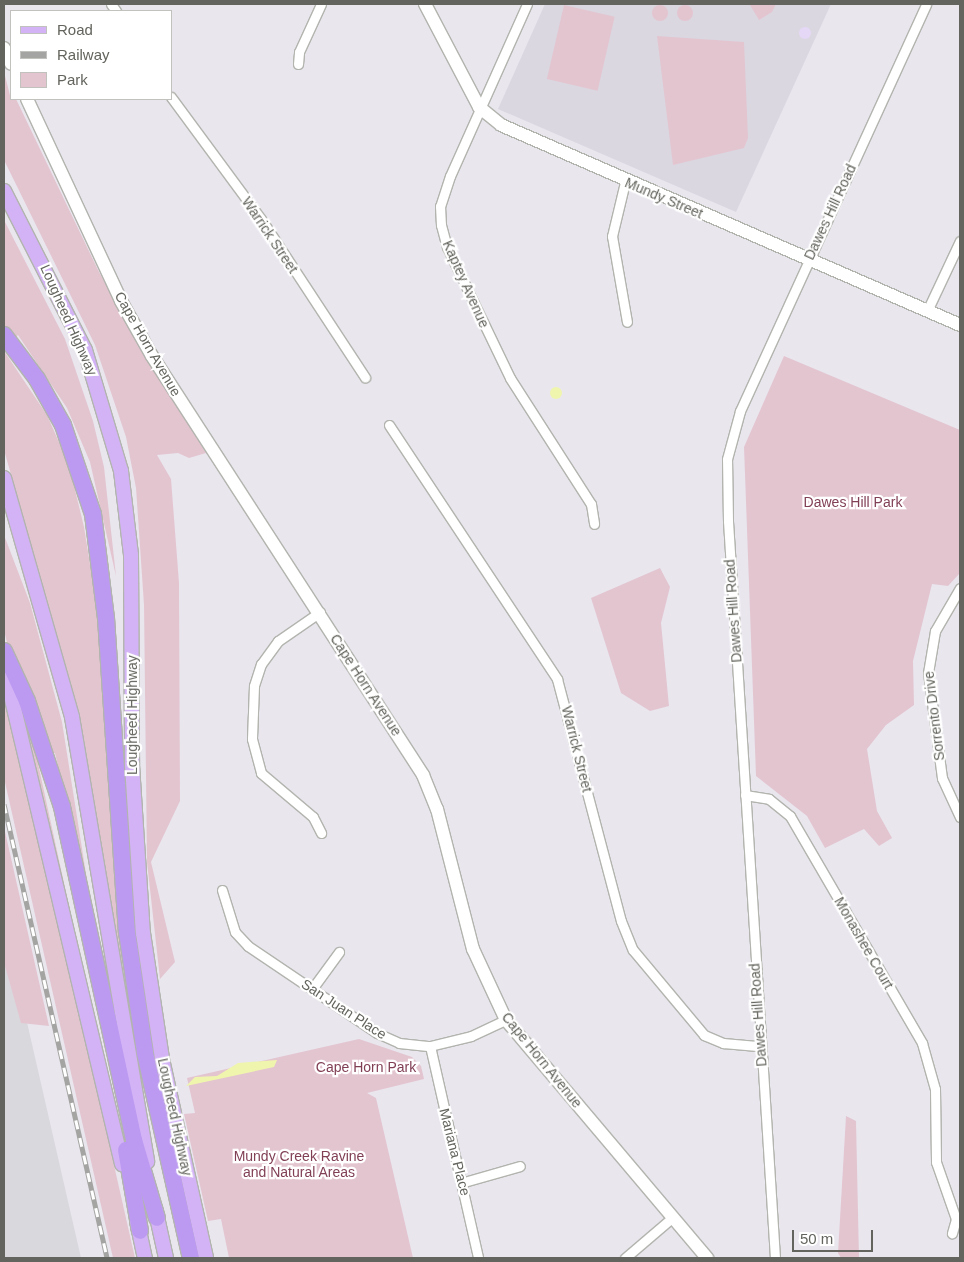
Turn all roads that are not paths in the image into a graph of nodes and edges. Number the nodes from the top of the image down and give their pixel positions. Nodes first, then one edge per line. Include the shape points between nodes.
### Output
1 (321, 4) edge
2 (425, 4) edge
3 (527, 4) edge
4 (926, 4) edge
5 (4, 48) edge
6 (10, 62) edge
7 (298, 64) dead end
8 (172, 98) edge
9 (27, 100) edge
10 (480, 107) junction
11 (625, 182) junction
12 (4, 190) edge
13 (960, 241) edge
14 (808, 260) junction
15 (927, 311) junction
16 (627, 322) dead end
17 (960, 325) edge
18 (7, 338) edge
19 (365, 376) dead end
20 (389, 425) dead end
21 (4, 478) edge
22 (594, 524) dead end
23 (960, 588) edge
24 (320, 612) junction
25 (4, 651) edge
26 (4, 666) edge
27 (49, 762) junction
28 (745, 796) junction
29 (960, 817) edge
30 (321, 833) dead end
31 (222, 890) dead end
32 (339, 952) dead end
33 (312, 989) junction
34 (506, 1020) junction
35 (430, 1046) junction
36 (760, 1046) junction
37 (520, 1166) dead end
38 (464, 1182) junction
39 (673, 1217) junction
40 (157, 1218) junction
41 (140, 1231) junction
42 (952, 1233) dead end
43 (145, 1258) edge
44 (166, 1258) edge
45 (191, 1258) edge
46 (206, 1258) edge
47 (478, 1258) edge
48 (625, 1258) edge
49 (707, 1258) edge
50 (775, 1258) edge

1 - 7 street via 299,52
2 - 10 street, Mundy Street
3 - 10 street, Kaptey Avenue
4 - 14 street, Dawes Hill Road
5 - 6 street
8 - 19 street, Warrick Street
9 - 24 street, Cape Horn Avenue via 148,348
10 - 11 street, Mundy Street via 514,132
10 - 22 street, Kaptey Avenue via 444,192 440,215 444,239 521,398 591,504
11 - 14 street, Mundy Street
11 - 16 street via 612,236
12 - 46 main road, Lougheed Highway via 85,350 120,471 132,565 132,765 143,933 165,1073
13 - 15 street
14 - 15 street, Mundy Street
14 - 28 street, Dawes Hill Road via 740,411 728,459
15 - 17 street, Mundy Street
18 - 45 highway via 63,425 93,514 106,618 127,932 144,1053
20 - 36 street, Warrick Street via 557,679 621,921 633,950 704,1035 723,1043
21 - 40 main road via 72,717
23 - 29 street, Sorrento Drive via 934,631 928,673 942,778
24 - 30 street via 278,641 261,664 254,686 252,739 261,773 313,817
24 - 34 street, Cape Horn Avenue via 433,796 473,949
25 - 27 highway
26 - 41 main road
27 - 40 highway via 134,1140
27 - 41 highway
28 - 36 street, Dawes Hill Road
28 - 42 street, Monashee Court via 760,796 776,804 810,849 922,1043 933,1076 936,1162 956,1219
31 - 33 street, San Juan Place via 235,932 248,946
32 - 33 street
33 - 35 street, San Juan Place via 376,1034 399,1042
34 - 35 street, San Juan Place via 471,1036
34 - 39 street, Cape Horn Avenue
35 - 38 street, Mariana Place
36 - 50 street, Dawes Hill Road
37 - 38 street
38 - 47 street, Mariana Place
39 - 48 street
39 - 49 street, Cape Horn Avenue
40 - 44 main road
41 - 43 main road

